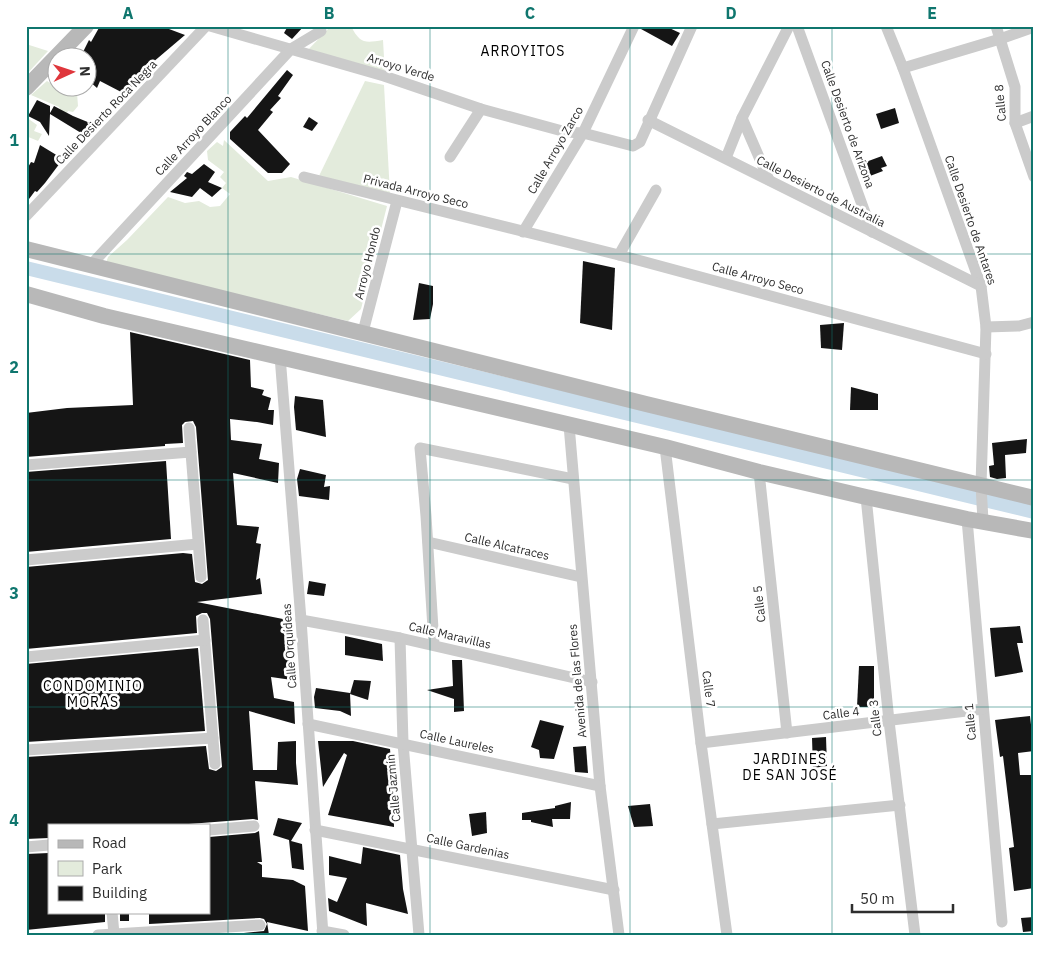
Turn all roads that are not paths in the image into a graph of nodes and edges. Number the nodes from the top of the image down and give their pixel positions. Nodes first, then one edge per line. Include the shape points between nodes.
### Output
1 (86, 26) edge
2 (208, 26) edge
3 (634, 26) edge
4 (692, 26) edge
5 (789, 26) edge
6 (797, 26) edge
7 (886, 26) edge
8 (996, 26) edge
9 (1034, 27) edge
10 (321, 31) dead end
11 (1000, 39) junction
12 (291, 49) junction
13 (903, 68) junction
14 (26, 88) edge
15 (481, 109) junction
16 (1034, 116) edge
17 (742, 118) junction
18 (648, 120) junction
19 (1015, 123) junction
20 (583, 133) junction
21 (450, 157) dead end
22 (726, 158) junction
23 (304, 177) dead end
24 (1034, 177) edge
25 (769, 180) junction
26 (656, 190) dead end
27 (397, 201) junction
28 (26, 216) edge
29 (523, 232) junction
30 (872, 232) junction
31 (26, 249) edge
32 (620, 255) junction
33 (90, 266) junction
34 (980, 286) junction
35 (26, 294) edge
36 (1034, 322) edge
37 (986, 327) junction
38 (363, 332) junction
39 (986, 354) junction
40 (280, 356) junction
41 (569, 425) junction
42 (189, 428) dead end
43 (665, 447) junction
44 (191, 452) junction
45 (26, 465) edge
46 (759, 472) junction
47 (573, 479) junction
48 (981, 487) junction
49 (866, 497) junction
50 (1034, 498) edge
51 (978, 519) junction
52 (1034, 531) edge
53 (428, 542) junction
54 (198, 544) junction
55 (26, 560) edge
56 (201, 576) dead end
57 (581, 577) junction
58 (203, 620) dead end
59 (301, 620) junction
60 (400, 638) junction
61 (205, 640) junction
62 (434, 645) junction
63 (26, 657) edge
64 (592, 682) junction
65 (983, 709) junction
66 (889, 721) junction
67 (308, 724) junction
68 (787, 733) junction
69 (213, 738) junction
70 (403, 743) junction
71 (701, 743) junction
72 (26, 750) edge
73 (215, 764) dead end
74 (600, 786) junction
75 (900, 805) junction
76 (712, 824) junction
77 (254, 826) dead end
78 (210, 830) edge
79 (315, 830) junction
80 (48, 845) edge
81 (26, 847) edge
82 (412, 848) junction
83 (614, 890) junction
84 (112, 914) edge
85 (1002, 922) dead end
86 (260, 925) dead end
87 (322, 933) edge
88 (114, 934) edge
89 (98, 935) edge
90 (344, 935) edge
91 (419, 935) edge
92 (619, 935) edge
93 (727, 935) edge
94 (915, 935) edge

1 - 14 street
2 - 12 street, Arroyo Verde
2 - 28 street, Calle Desierto Roca Negra
3 - 20 street, Calle Arroyo Zarco
4 - 18 street
5 - 17 street
6 - 30 street, Calle Desierto de Arizona
7 - 13 street, Calle Desierto de Antares
8 - 11 street, Calle 8
9 - 11 street
10 - 12 street, Calle Arroyo Blanco
11 - 13 street
11 - 19 street, Calle 8 via 1015,87
12 - 15 street, Arroyo Verde
12 - 33 street, Calle Arroyo Blanco
13 - 34 street, Calle Desierto de Antares
15 - 20 street, Arroyo Verde via 566,132
15 - 21 street
16 - 19 street
17 - 22 street
17 - 25 street
18 - 20 street, Arroyo Verde via 640,142 633,146
18 - 22 street, Calle Desierto de Australia
19 - 24 street, Calle 8
20 - 29 street, Calle Arroyo Zarco
22 - 25 street, Calle Desierto de Australia
23 - 27 street, Privada Arroyo Seco
25 - 30 street, Calle Desierto de Australia
26 - 32 street
27 - 29 street, Privada Arroyo Seco
27 - 38 street, Arroyo Hondo
29 - 32 street, Calle Arroyo Seco
30 - 34 street, Calle Desierto de Australia
31 - 33 street
32 - 39 street, Calle Arroyo Seco
33 - 38 street
34 - 37 street, Calle Desierto de Antares
35 - 40 street via 104,316
36 - 37 street
37 - 39 street, Calle Desierto de Antares
38 - 48 street
39 - 48 street, Calle Desierto de Antares
40 - 41 street
40 - 59 street, Calle Orquídeas
41 - 43 street
41 - 47 street, Avenida de las Flores
42 - 44 street
43 - 46 street
43 - 71 street, Calle 7
44 - 45 street
44 - 54 street
46 - 49 street
46 - 68 street, Calle 5
47 - 53 street via 420,448
47 - 57 street, Avenida de las Flores
48 - 50 street
48 - 51 street, Calle Desierto de Antares
49 - 51 street
49 - 66 street, Calle 3
51 - 52 street
51 - 65 street, Calle 1
53 - 57 street, Calle Alcatraces
53 - 62 street
54 - 55 street
54 - 56 street
57 - 64 street, Avenida de las Flores
58 - 61 street
59 - 60 street, Calle Maravillas
59 - 67 street, Calle Orquídeas
60 - 62 street, Calle Maravillas
60 - 70 street, Calle Jazmín
61 - 63 street
61 - 69 street
62 - 64 street, Calle Maravillas
64 - 74 street, Avenida de las Flores
65 - 66 street, Calle 4
65 - 85 street, Calle 1
66 - 68 street, Calle 4
66 - 75 street, Calle 3
67 - 70 street, Calle Laureles
67 - 79 street, Calle Orquídeas
68 - 71 street, Calle 4
69 - 72 street
69 - 73 street
70 - 74 street, Calle Laureles
70 - 82 street, Calle Jazmín
71 - 76 street, Calle 7
74 - 83 street, Avenida de las Flores
75 - 76 street
75 - 94 street, Calle 3
76 - 93 street, Calle 7
77 - 78 street
79 - 82 street, Calle Gardenias
79 - 87 street, Calle Orquídeas
80 - 81 street
82 - 83 street, Calle Gardenias
82 - 91 street, Calle Jazmín
83 - 92 street, Avenida de las Flores
84 - 88 street
86 - 88 street
87 - 90 street
88 - 89 street

